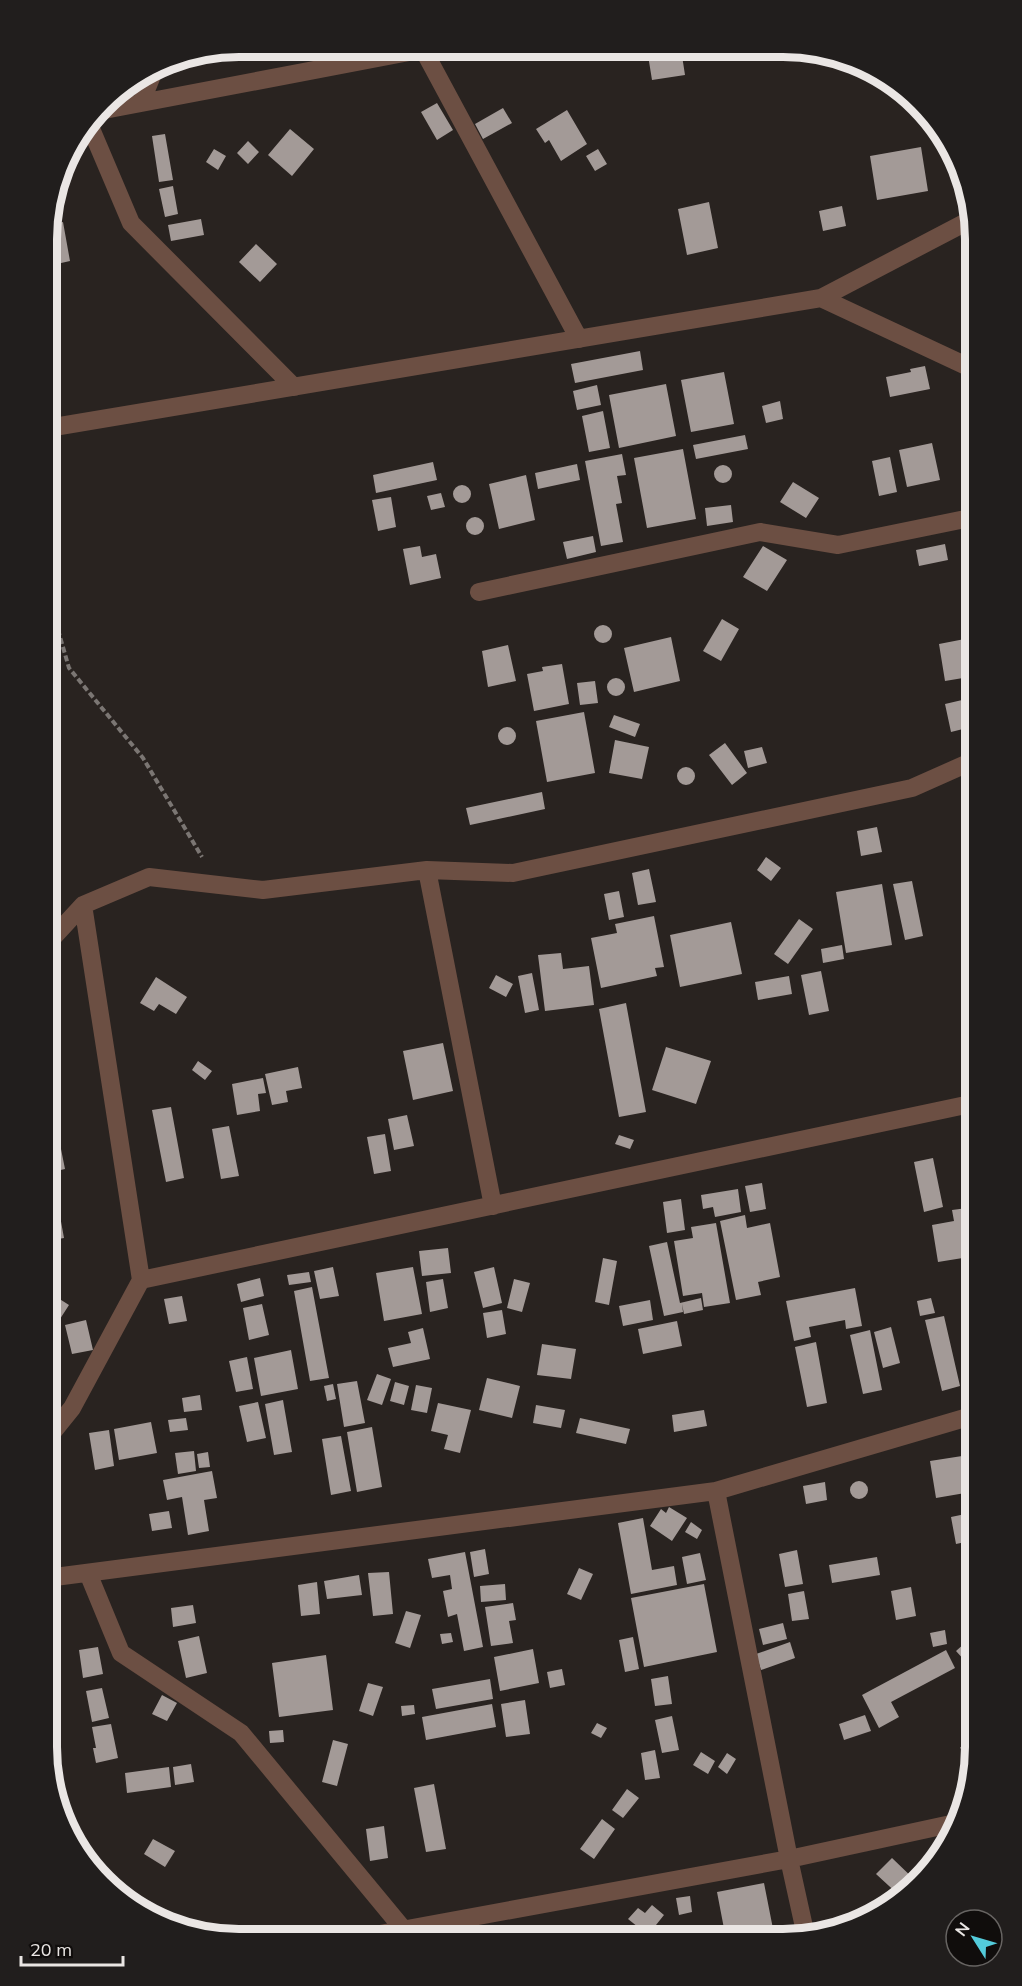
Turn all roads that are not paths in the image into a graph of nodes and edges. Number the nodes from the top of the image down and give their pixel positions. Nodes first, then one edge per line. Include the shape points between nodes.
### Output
1 (379, 57) edge
2 (431, 57) edge
3 (149, 81) edge
4 (141, 103) junction
5 (112, 109) edge
6 (92, 132) edge
7 (964, 223) edge
8 (821, 298) junction
9 (579, 339) junction
10 (965, 364) edge
11 (294, 387) junction
12 (57, 426) edge
13 (965, 519) edge
14 (479, 592) dead end
15 (965, 764) edge
16 (428, 870) junction
17 (83, 905) junction
18 (57, 933) edge
19 (965, 1105) edge
20 (493, 1206) junction
21 (141, 1280) junction
22 (965, 1418) edge
23 (57, 1427) edge
24 (716, 1491) junction
25 (88, 1573) junction
26 (57, 1577) edge
27 (947, 1825) edge
28 (789, 1859) junction
29 (804, 1928) edge
30 (403, 1929) edge
31 (409, 1929) edge

1 - 4 street
2 - 9 street
3 - 4 street
4 - 5 street
6 - 11 street via 131,223
7 - 8 street
8 - 9 street
8 - 10 street
9 - 11 street
11 - 12 street
13 - 14 street via 838,545 759,532
15 - 16 street via 912,788 513,873
16 - 17 street via 263,890 149,877
16 - 20 street
17 - 18 street
17 - 21 street
19 - 20 street
20 - 21 street
21 - 23 street via 72,1408
22 - 24 street
24 - 25 street
24 - 28 street
25 - 26 street
25 - 30 street via 121,1653 241,1733
27 - 28 street
28 - 29 street
28 - 31 street

